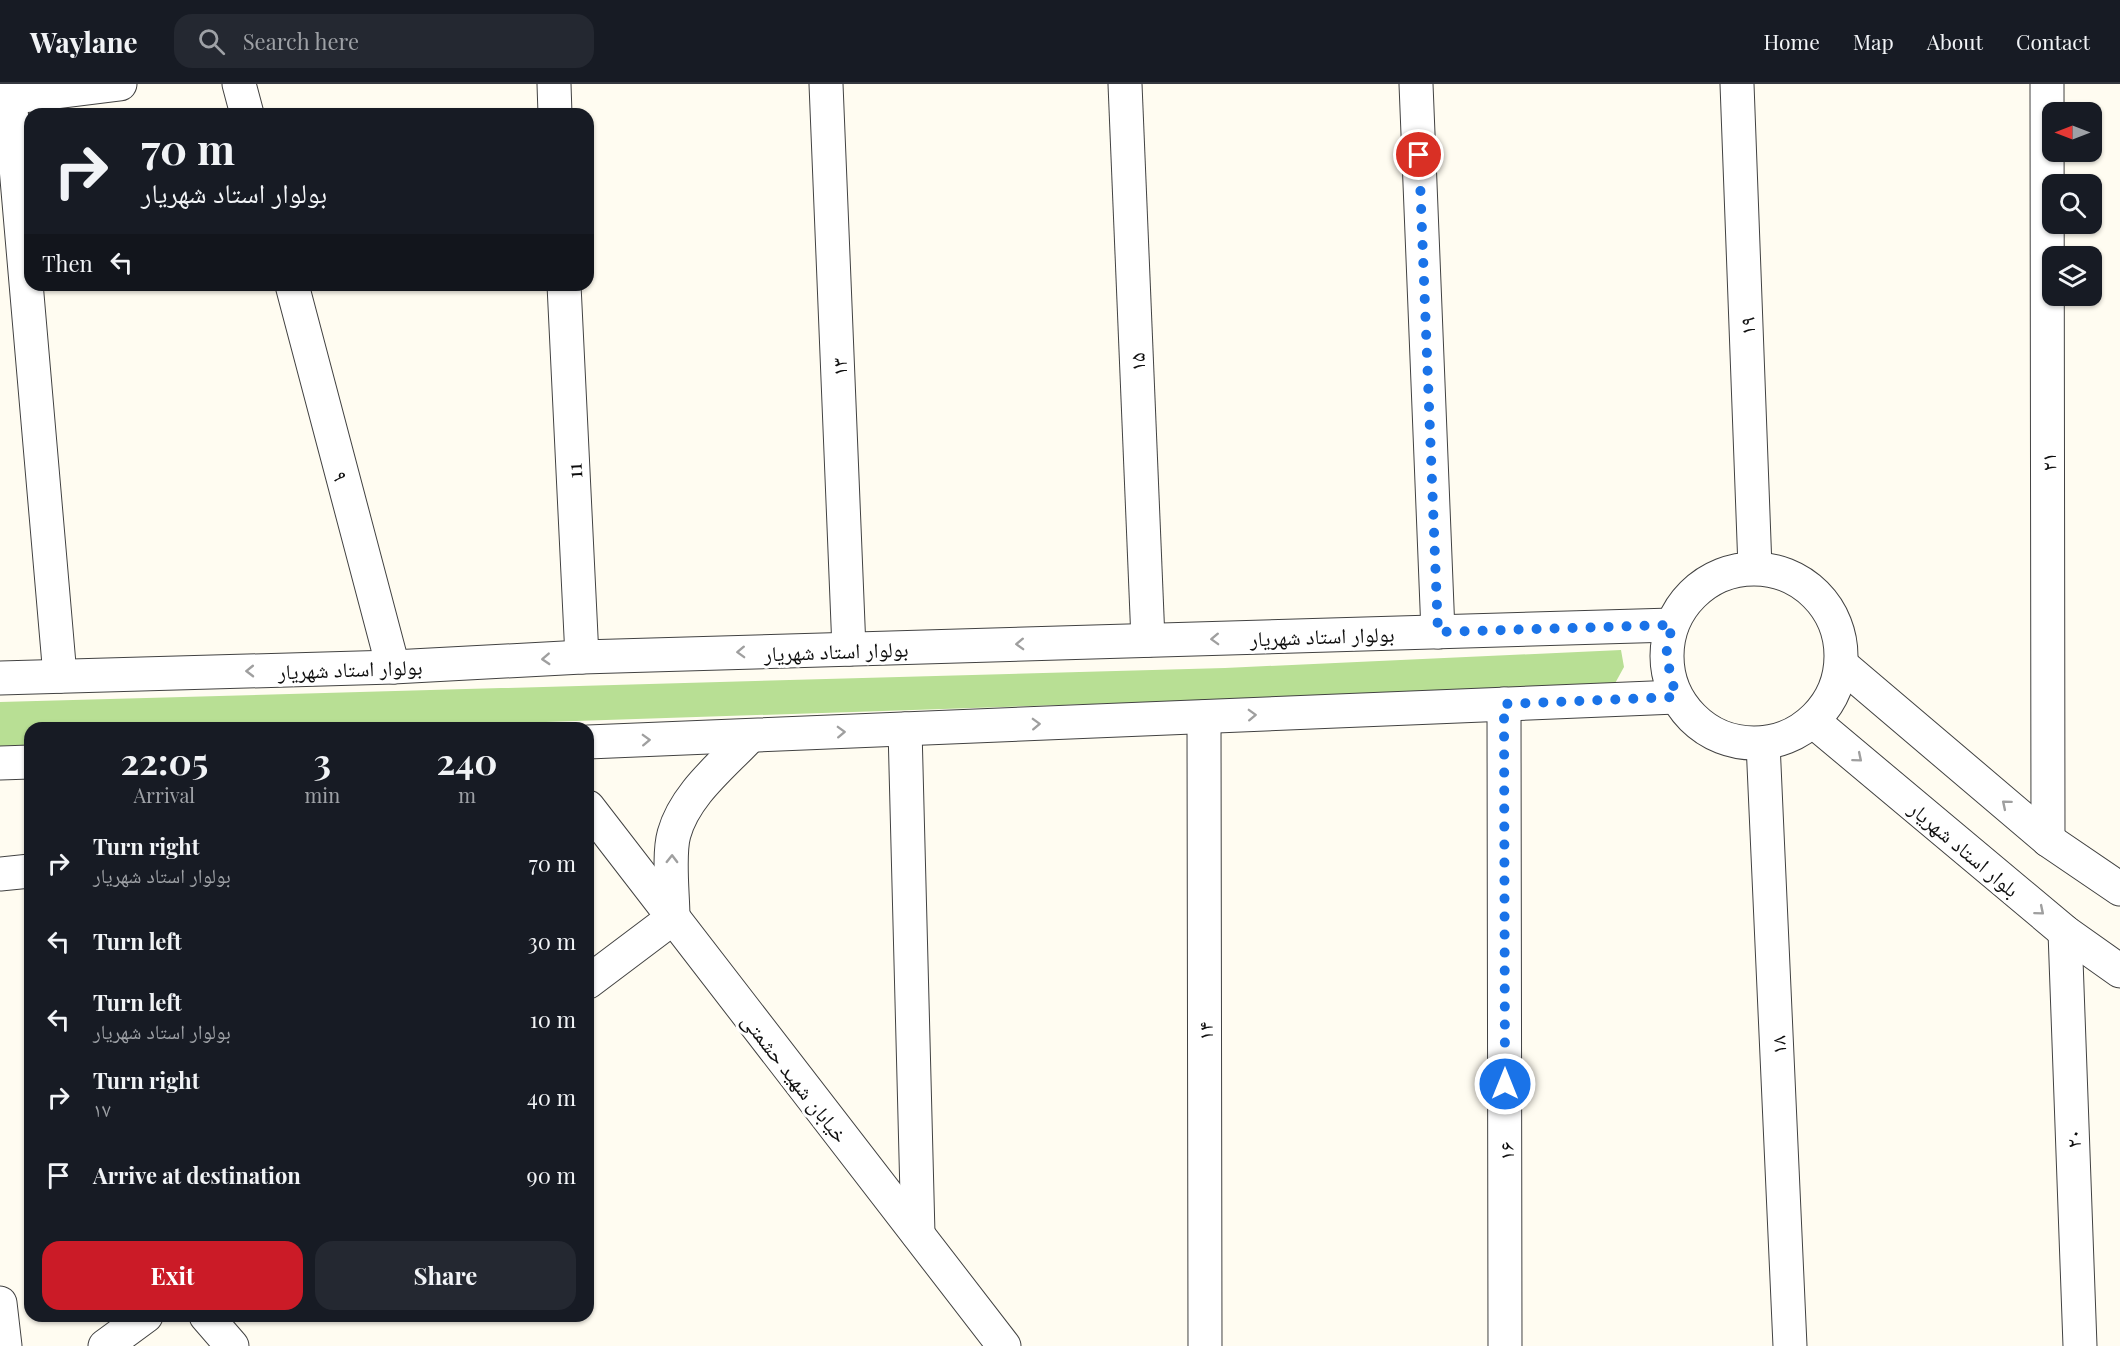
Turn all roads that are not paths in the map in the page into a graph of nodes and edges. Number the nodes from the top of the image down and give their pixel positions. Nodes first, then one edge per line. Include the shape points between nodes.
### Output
1 (120, 84) edge
2 (239, 84) edge
3 (554, 84) edge
4 (826, 84) edge
5 (1125, 84) edge
6 (1416, 84) edge
7 (1737, 84) edge
8 (2047, 84) edge
9 (5, 98) edge
10 (245, 108) edge
11 (555, 108) edge
12 (294, 291) edge
13 (564, 291) edge
14 (1755, 568) junction
15 (1672, 625) junction
16 (1438, 632) junction
17 (1148, 640) junction
18 (849, 649) junction
19 (582, 657) junction
20 (1842, 665) junction
21 (393, 667) junction
22 (60, 676) junction
23 (0, 678) edge
24 (1676, 697) junction
25 (1504, 704) junction
26 (1204, 717) junction
27 (1813, 721) junction
28 (905, 729) junction
29 (750, 736) junction
30 (594, 742) edge
31 (1763, 743) junction
32 (24, 762) edge
33 (0, 763) edge
34 (594, 815) edge
35 (2048, 840) junction
36 (24, 872) edge
37 (0, 874) edge
38 (2120, 889) edge
39 (674, 918) junction
40 (2065, 932) junction
41 (2120, 971) edge
42 (594, 978) edge
43 (918, 1234) junction
44 (0, 1303) edge
45 (138, 1322) edge
46 (211, 1322) edge
47 (5, 1346) edge
48 (105, 1346) edge
49 (232, 1346) edge
50 (1004, 1346) edge
51 (1205, 1346) edge
52 (1505, 1346) edge
53 (1790, 1346) edge
54 (2080, 1346) edge

1 - 9 street
2 - 10 street
3 - 11 street
4 - 18 street, ۱۳
5 - 17 street, ۱۵
6 - 16 street
7 - 14 street, ۱۹
8 - 35 street, ۲۱
9 - 22 street
12 - 21 street, ۹
13 - 19 street, 11
14 - 15 street via 1730,571 1707,582 1688,598
14 - 20 street via 1784,573 1809,587 1828,608 1840,636
15 - 16 street, بولوار استاد شهریار
15 - 24 street via 1666,655
16 -> 17 street, بولوار استاد شهریار
17 -> 18 street, بولوار استاد شهریار
18 -> 19 street, بولوار استاد شهریار
19 -> 21 street, بولوار استاد شهریار
20 - 27 street via 1837,686
35 -> 20 street
21 -> 22 street, بولوار استاد شهریار
22 - 23 street, بولوار استاد شهریار
24 - 25 street
24 - 31 street via 1708,730 1734,741
26 -> 25 street
25 - 52 street, ۱۶
28 -> 26 street
26 - 51 street, ۱۴
27 - 31 street via 1790,736
27 -> 40 street, بلوار استاد شهریار
29 -> 28 street
28 - 43 street
30 -> 29 street
39 -> 29 street via 674,835 688,804
31 - 53 street, ۱۸
32 - 33 street
34 - 39 street, خیابان شهید حشمتی
35 - 38 street
36 - 37 street
39 - 42 street
39 - 43 street, خیابان شهید حشمتی
40 - 41 street, بلوار استاد شهریار
40 - 54 street, ۲۰
43 - 50 street, خیابان شهید حشمتی
44 - 47 street
45 - 48 street
46 - 49 street

